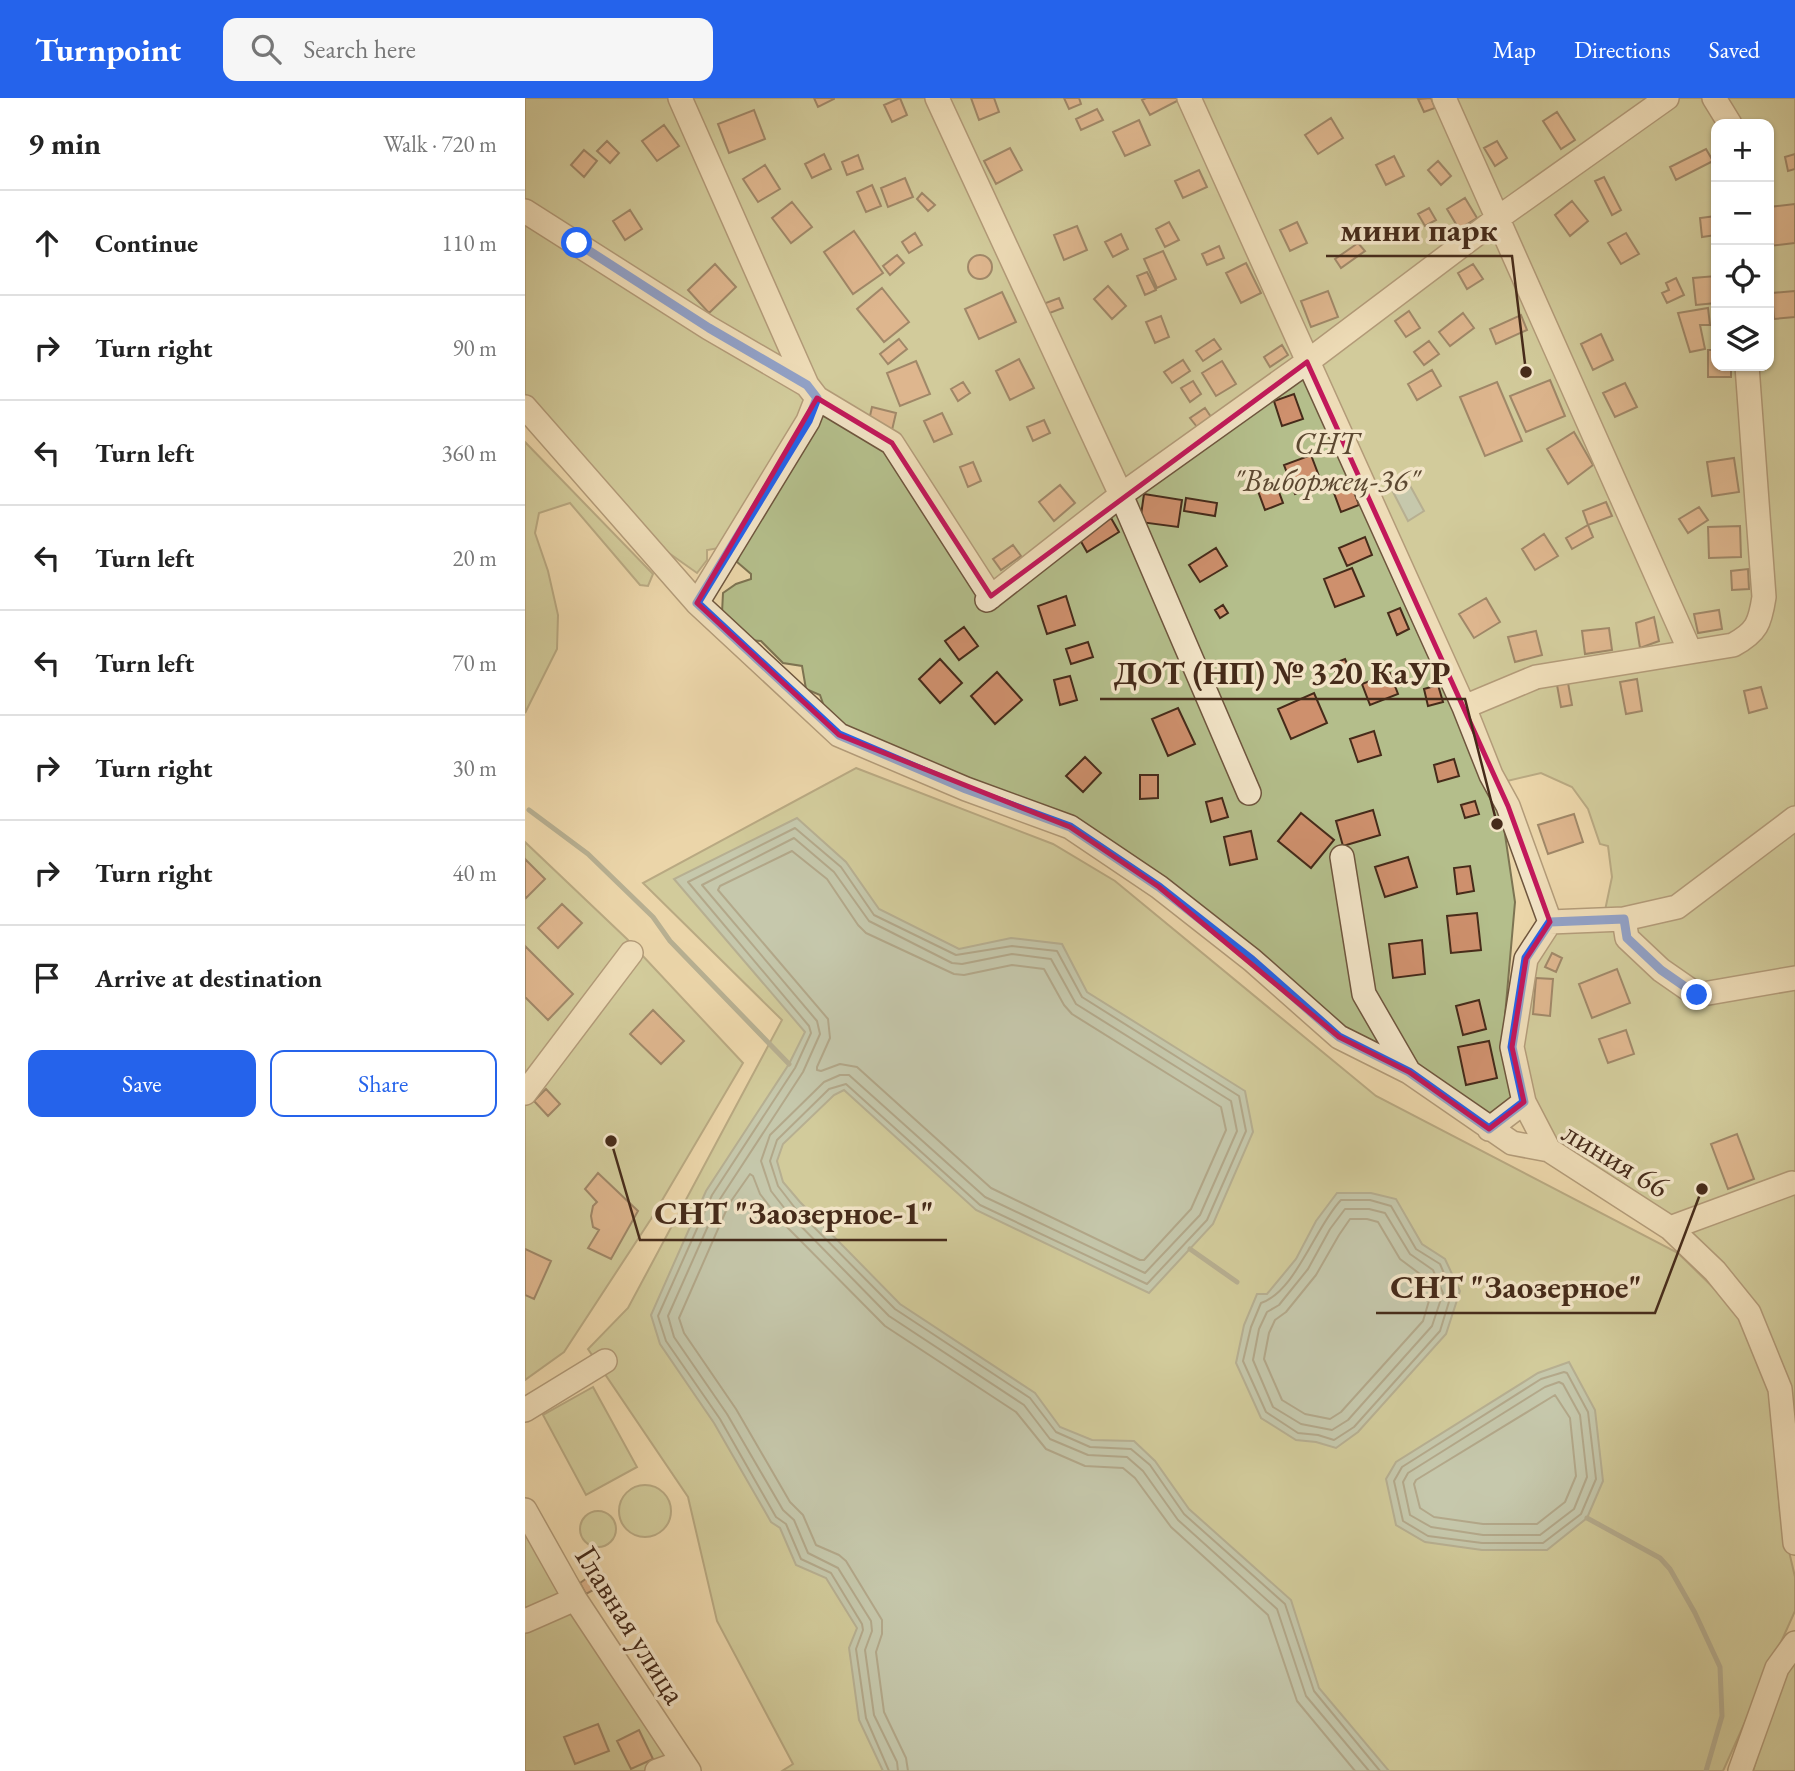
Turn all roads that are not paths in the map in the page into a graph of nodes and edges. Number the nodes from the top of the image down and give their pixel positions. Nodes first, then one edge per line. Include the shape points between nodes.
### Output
1 (680, 98) edge
2 (937, 98) edge
3 (1189, 98) edge
4 (1444, 98) edge
5 (1667, 98) edge
6 (1714, 98) edge
7 (1727, 119) edge
8 (525, 211) edge
9 (1498, 218) junction
10 (1307, 362) junction
11 (1747, 371) edge
12 (812, 392) junction
13 (525, 407) edge
14 (1121, 495) junction
15 (697, 603) junction
16 (1690, 651) junction
17 (1464, 707) junction
18 (1248, 793) dead end
19 (1795, 818) edge
20 (1342, 857) dead end
21 (1624, 919) junction
22 (1550, 922) junction
23 (631, 953) dead end
24 (1795, 978) edge
25 (1409, 1072) junction
26 (525, 1093) edge
27 (1524, 1102) junction
28 (1489, 1129) junction
29 (1549, 1150) junction
30 (1791, 1184) dead end
31 (1670, 1228) junction
32 (605, 1361) dead end
33 (525, 1410) edge
34 (525, 1510) edge
35 (1795, 1543) edge
36 (575, 1599) junction
37 (525, 1621) edge
38 (1795, 1643) edge
39 (685, 1767) edge
40 (657, 1771) edge
41 (1741, 1771) edge

1 - 12 street
2 - 14 street
3 - 10 street
4 - 9 street
5 - 9 street
6 - 7 street
8 - 12 street
9 - 10 street
9 - 16 street
10 - 14 street
10 - 17 street
11 - 16 street via 1764,597 1761,618 1750,636 1733,645
12 - 14 street via 892,443 989,598
12 - 15 street via 808,421
13 - 15 street
14 - 18 street
15 - 25 street via 839,735 1070,827 1159,887 1339,1037
16 - 17 street via 1536,677
17 - 22 street via 1508,806
19 - 21 street via 1677,907
20 - 25 street via 1364,994
21 - 22 street
21 - 24 street via 1627,938 1697,995
22 - 27 street via 1526,958 1512,1047
23 - 26 street
25 - 28 street
27 - 28 street
27 - 29 street
28 - 29 street, линия 66 via 1512,1143
29 - 31 street, линия 66
30 - 31 street
31 - 35 street, линия 66 via 1716,1271 1749,1313 1780,1389
32 - 33 street
34 - 36 street, Главная улица
36 - 37 street
36 - 39 street, Главная улица
38 - 41 street via 1777,1668
39 - 40 street

